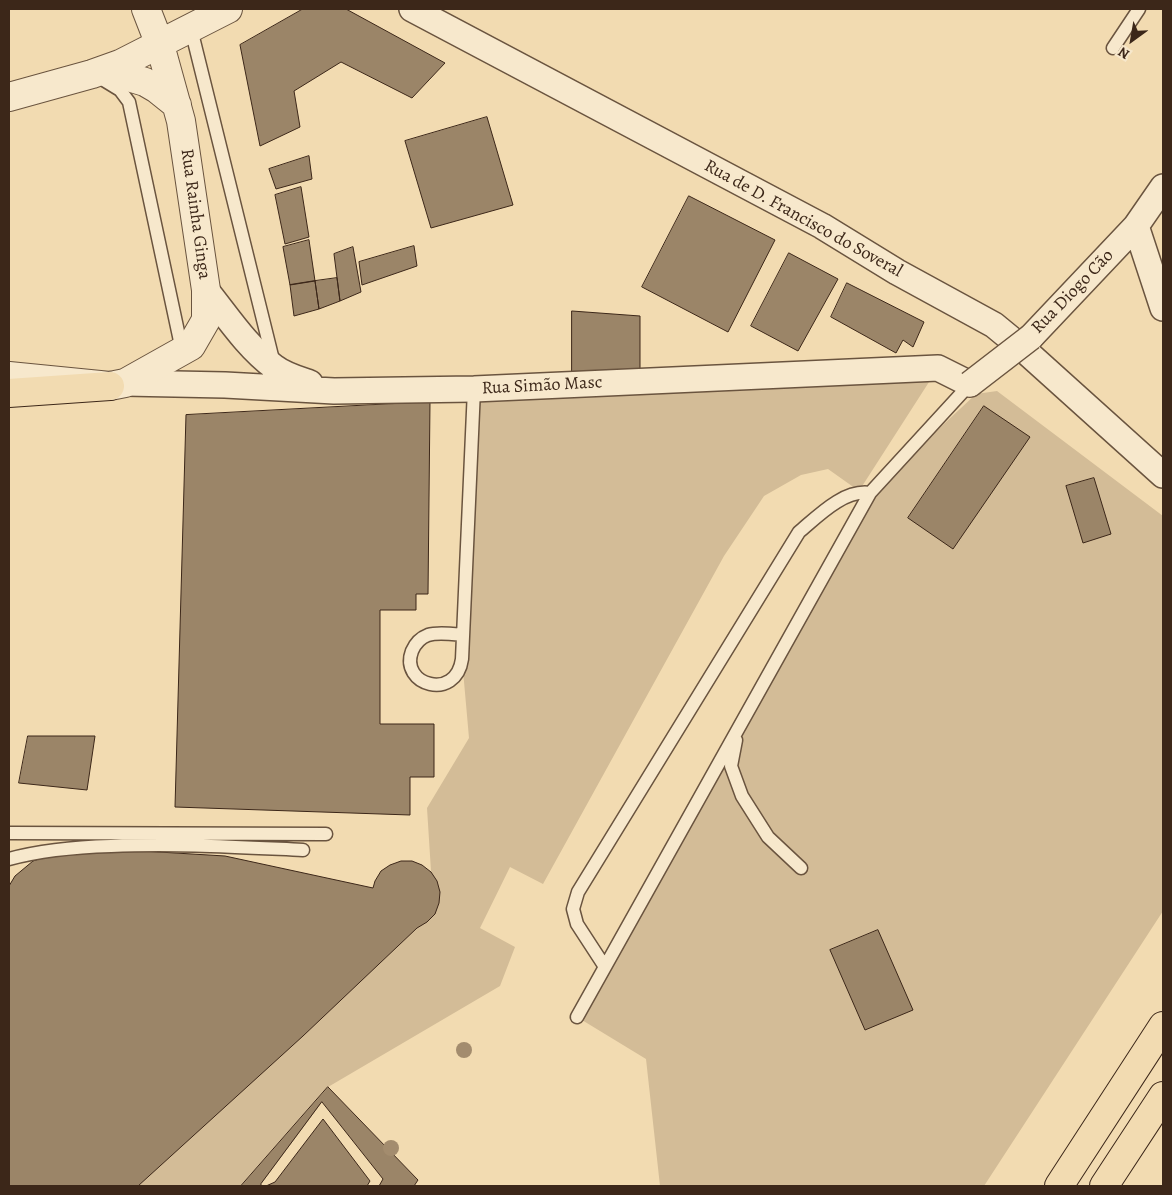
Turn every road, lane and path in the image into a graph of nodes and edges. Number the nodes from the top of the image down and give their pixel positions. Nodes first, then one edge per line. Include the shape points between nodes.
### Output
1 (146, 9) edge
2 (228, 9) edge
3 (412, 9) edge
4 (1139, 9) edge
5 (191, 29) junction
6 (160, 45) junction
7 (1113, 48) dead end
8 (99, 72) junction
9 (9, 96) edge
10 (177, 105) junction
11 (1163, 187) edge
12 (1136, 226) junction
13 (206, 290) junction
14 (1163, 308) edge
15 (174, 357) junction
16 (275, 368) junction
17 (117, 384) junction
18 (970, 384) junction
19 (474, 389) junction
20 (13, 390) edge
21 (334, 391) junction
22 (1163, 475) edge
23 (870, 492) junction
24 (463, 634) junction
25 (738, 730) junction
26 (9, 833) edge
27 (326, 834) dead end
28 (303, 850) dead end
29 (9, 858) edge
30 (801, 868) dead end
31 (604, 967) junction
32 (577, 1016) dead end
33 (1163, 1026) edge
34 (1163, 1096) edge
35 (1059, 1186) edge
36 (1104, 1186) edge

1 - 6 street, Rua Rainha Ginga
2 - 5 street
3 - 22 street, Rua de D. Francisco do Soveral via 822,226 994,325
4 - 7 lane
5 - 6 street
5 - 16 lane
6 - 8 street
6 - 10 street, Rua Rainha Ginga
8 - 9 street
8 - 10 street via 145,82
8 - 15 lane via 129,102 180,341
10 - 13 street, Rua Rainha Ginga
11 - 12 street, Rua Diogo Cão
12 - 14 street
12 - 18 street, Rua Diogo Cão, bridge via 1030,337
13 - 15 street, Rua Rainha Ginga via 206,320 191,346
13 - 16 street via 257,352
15 - 17 street, Rua Rainha Ginga
16 - 21 street
17 - 20 main road
17 - 21 street, Rua Simão Masc
18 - 19 street, Rua Simão Masc via 938,368
18 - 23 lane
19 - 21 street, Rua Simão Masc
19 - 24 lane
23 - 25 lane
23 - 31 lane via 860,491 829,506 799,532 578,892 573,908 577,924
24 - 24 lane via 427,635 419,640 410,655 410,664 419,679 436,685 444,684 457,675 461,668
25 - 30 lane via 731,766 742,796 768,837
25 - 31 lane
26 - 27 lane
28 - 29 lane via 163,844 84,847
31 - 32 lane
33 - 35 main road
34 - 36 main road

